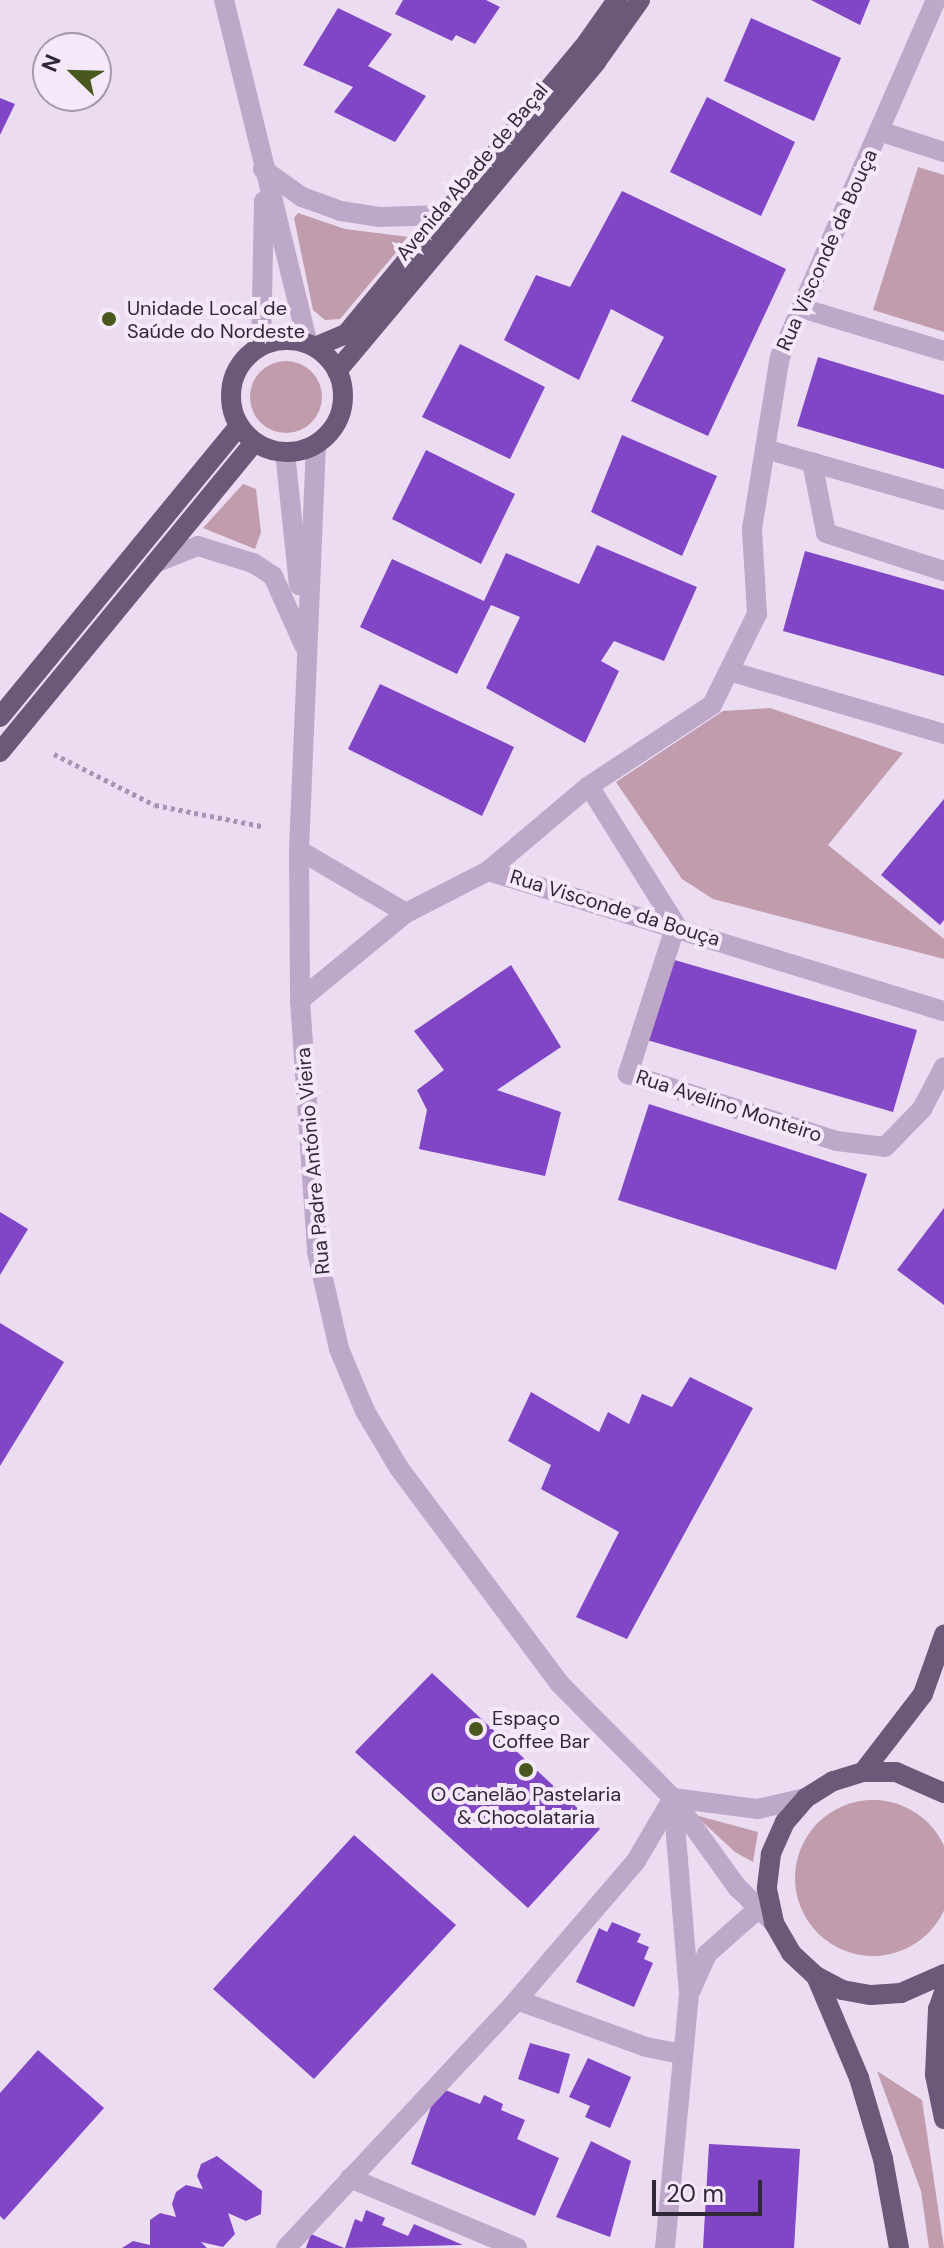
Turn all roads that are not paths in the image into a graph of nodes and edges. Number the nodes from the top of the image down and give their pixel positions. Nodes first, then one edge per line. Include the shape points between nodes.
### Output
1 (224, 0) edge
2 (617, 0) edge
3 (640, 0) edge
4 (936, 0) edge
5 (879, 131) junction
6 (944, 152) edge
7 (263, 169) junction
8 (445, 215) junction
9 (801, 308) junction
10 (261, 346) junction
11 (312, 346) junction
12 (944, 351) edge
13 (337, 371) junction
14 (239, 426) junction
15 (255, 442) junction
16 (316, 444) junction
17 (765, 449) junction
18 (285, 452) junction
19 (812, 462) junction
20 (944, 500) edge
21 (155, 563) junction
22 (944, 571) edge
23 (305, 648) junction
24 (729, 671) junction
25 (0, 717) edge
26 (944, 734) edge
27 (0, 752) edge
28 (589, 786) junction
29 (299, 850) junction
30 (488, 871) junction
31 (406, 913) junction
32 (676, 925) junction
33 (300, 1000) junction
34 (944, 1011) edge
35 (944, 1067) edge
36 (944, 1635) edge
37 (863, 1772) junction
38 (944, 1793) edge
39 (673, 1798) junction
40 (806, 1798) junction
41 (759, 1908) junction
42 (774, 1923) junction
43 (944, 1974) edge
44 (816, 1976) junction
45 (944, 1992) edge
46 (689, 1994) junction
47 (517, 2000) junction
48 (682, 2054) junction
49 (944, 2119) edge
50 (350, 2178) junction
51 (286, 2248) edge
52 (517, 2248) edge
53 (665, 2248) edge
54 (899, 2248) edge

1 - 7 street
2 - 8 main road, Avenida Abade de Baçal
3 - 13 main road, Avenida Abade de Baçal via 596,62
4 - 5 street, Rua Visconde da Bouça
5 - 6 street
5 - 9 street, Rua Visconde da Bouça
7 - 8 street via 302,197 341,211 379,217
7 - 10 street
7 - 11 street
8 - 11 main road, Avenida Abade de Baçal via 346,334
9 - 12 street
9 - 17 street, Rua Visconde da Bouça via 780,357
10 - 11 main road, Avenida Abade de Baçal via 284,340
10 - 14 main road via 235,373 232,409
11 - 13 main road
13 - 16 main road via 343,404 333,426
14 - 15 main road
14 - 25 main road
15 - 18 main road
15 - 21 main road
16 - 18 main road
16 - 23 street
17 - 19 street
17 - 24 street, Rua Visconde da Bouça via 752,529 757,614
18 - 23 street
19 - 20 street
19 - 22 street via 826,533
21 - 23 street via 198,546 253,563 273,576
21 - 27 main road
23 - 29 street, Rua Padre António Vieira
24 - 26 street
24 - 28 street, Rua Visconde da Bouça via 712,705
28 - 30 street, Rua Visconde da Bouça
28 - 32 street
29 - 31 street
29 - 33 street, Rua Padre António Vieira
30 - 31 street
30 - 32 street, Rua Visconde da Bouça
31 - 33 street
32 - 34 street, Rua Visconde da Bouça
32 - 35 street, Rua Avelino Monteiro via 628,1074 837,1141 885,1147 922,1109
33 - 39 street, Rua Padre António Vieira via 317,1252 339,1349 365,1411 399,1468 560,1684
36 - 37 main road via 923,1694
37 - 38 main road via 896,1772
37 - 40 main road via 833,1781
39 - 40 street via 758,1809
39 - 41 street, Rua Padre António Vieira via 737,1887
39 - 46 street
39 - 47 street via 636,1861
40 - 42 main road via 785,1822 771,1854 767,1889
41 - 42 street, Rua Padre António Vieira
41 - 46 street via 707,1954
42 - 44 main road via 791,1953
43 - 44 main road via 901,1993 871,1995 842,1990
44 - 54 main road via 859,2078 883,2159
45 - 49 main road via 938,2009 935,2075
46 - 48 street
47 - 48 street via 646,2047
47 - 50 street
48 - 53 street
50 - 51 street
50 - 52 street

